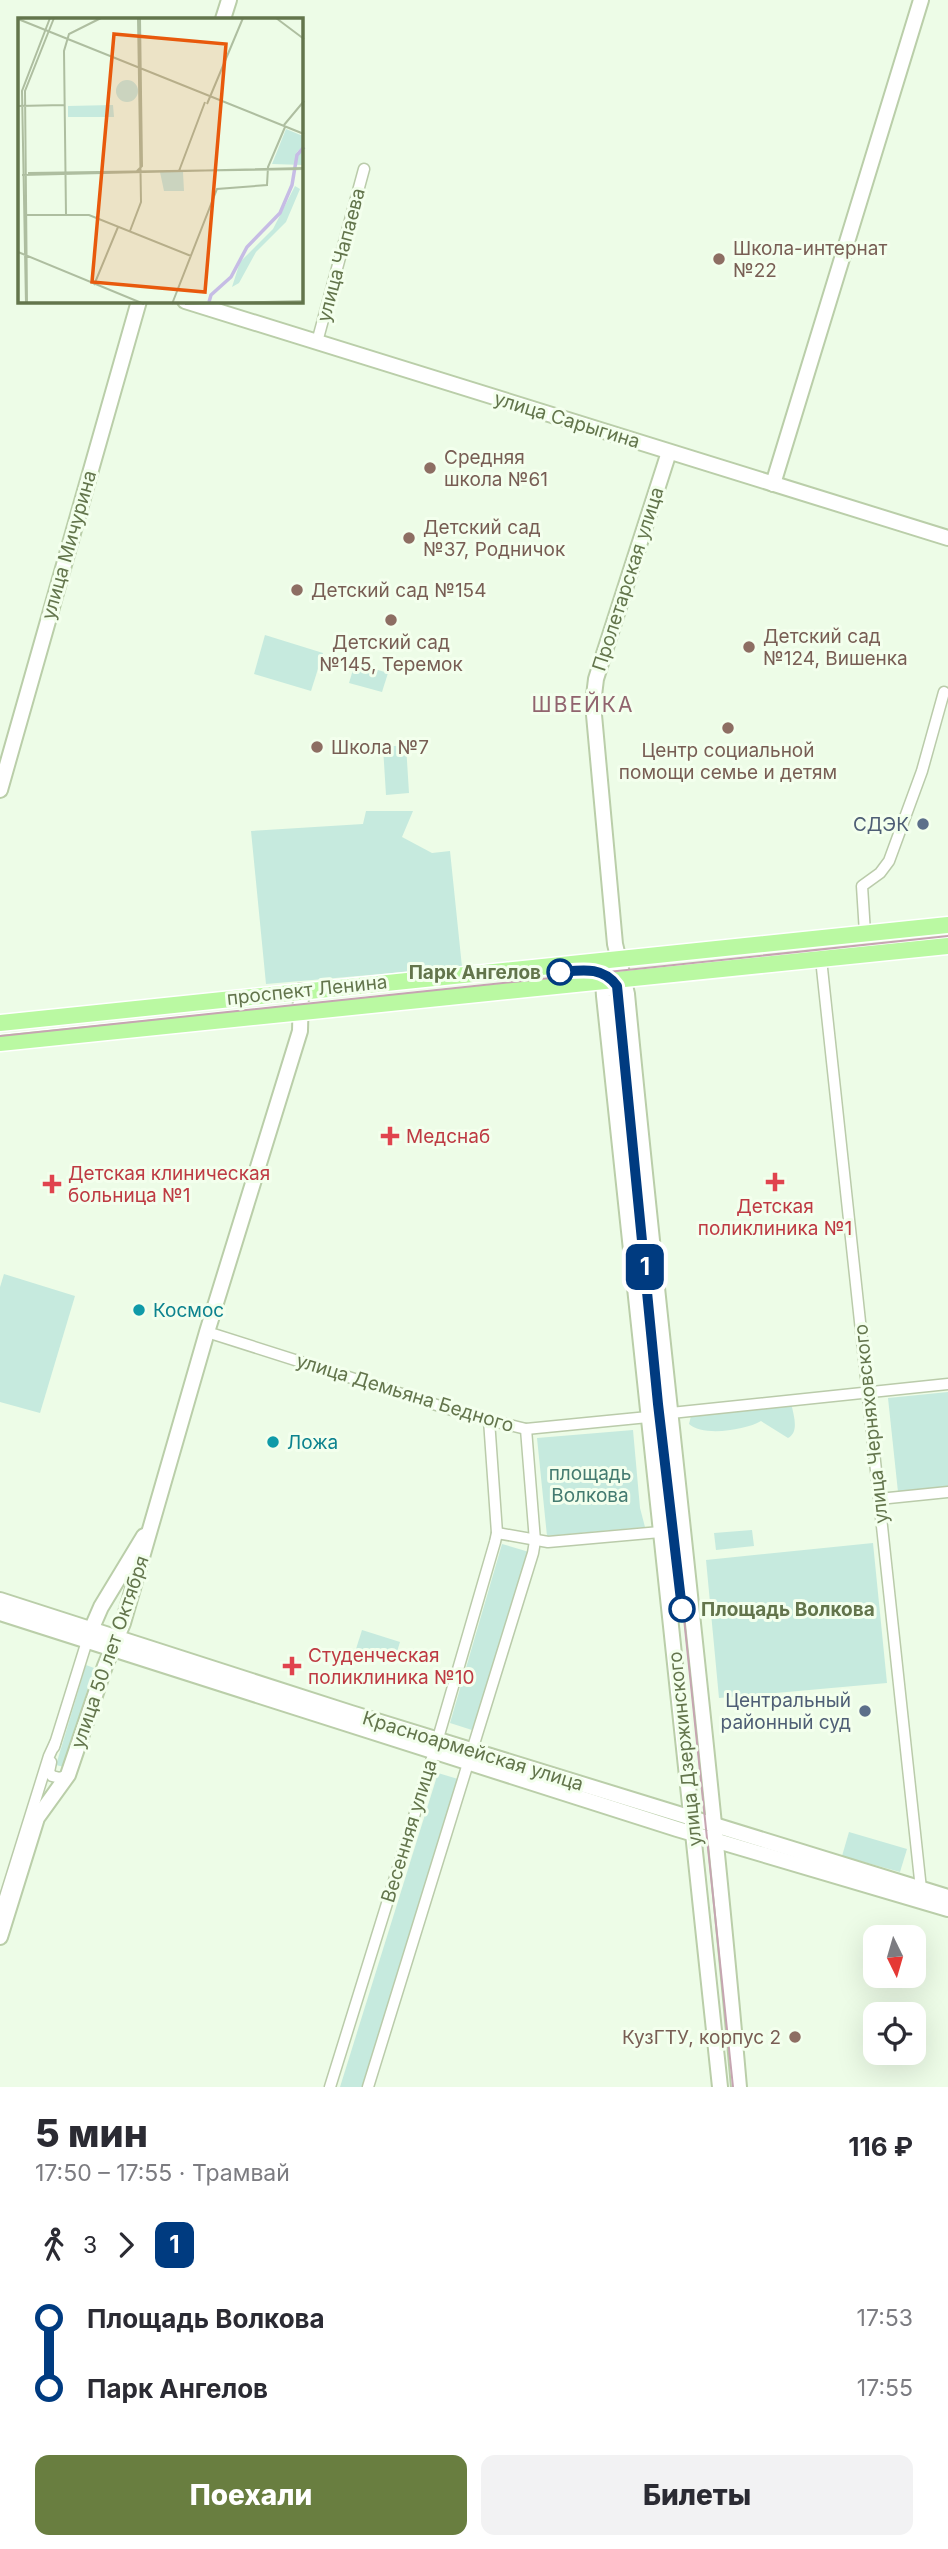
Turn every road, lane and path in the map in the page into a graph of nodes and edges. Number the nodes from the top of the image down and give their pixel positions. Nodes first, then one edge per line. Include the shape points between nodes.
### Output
1 (229, 0) edge
2 (921, 0) edge
3 (223, 18) edge
4 (365, 169) dead end
5 (138, 303) edge
6 (192, 303) edge
7 (317, 342) junction
8 (669, 452) junction
9 (773, 484) junction
10 (948, 538) edge
11 (944, 692) dead end
12 (0, 790) edge
13 (948, 925) edge
14 (865, 933) junction
15 (948, 946) edge
16 (617, 958) junction
17 (821, 959) junction
18 (625, 979) junction
19 (603, 981) junction
20 (301, 991) junction
21 (302, 1011) junction
22 (0, 1023) edge
23 (0, 1043) edge
24 (207, 1332) junction
25 (948, 1384) edge
26 (868, 1392) junction
27 (671, 1413) junction
28 (648, 1417) junction
29 (489, 1420) junction
30 (526, 1429) junction
31 (948, 1492) edge
32 (879, 1499) junction
33 (149, 1529) junction
34 (660, 1532) junction
35 (497, 1533) junction
36 (536, 1541) junction
37 (0, 1600) edge
38 (0, 1614) edge
39 (102, 1637) junction
40 (55, 1743) junction
41 (436, 1746) junction
42 (470, 1756) junction
43 (68, 1775) junction
44 (692, 1826) junction
45 (714, 1832) junction
46 (921, 1889) junction
47 (948, 1897) edge
48 (948, 1909) edge
49 (0, 1913) edge
50 (0, 1937) edge
51 (330, 2087) edge
52 (368, 2087) edge
53 (720, 2087) edge
54 (739, 2087) edge

1 - 3 street
2 - 9 street
4 - 7 street, улица Чапаева
5 - 12 street, улица Мичурина
6 - 7 street, улица Сарыгина
7 - 8 street, улица Сарыгина
8 - 9 street, улица Сарыгина
8 - 16 street, Пролетарская улица via 594,694
9 - 10 street, улица Сарыгина
11 - 14 street via 922,771 889,861 862,886
13 - 14 main road, проспект Ленина
14 - 16 main road, проспект Ленина
15 - 17 main road, проспект Ленина
16 - 18 street, улица Дзержинского
16 - 19 street
16 - 20 main road, проспект Ленина
17 - 18 main road, проспект Ленина
17 - 26 street, улица Черняховского
18 - 19 main road, проспект Ленина
18 - 27 street, улица Дзержинского
19 - 21 main road, проспект Ленина
19 - 28 street, улица Дзержинского
20 - 21 street, улица 50 лет Октября
20 - 22 main road, проспект Ленина
21 - 23 main road, проспект Ленина
21 - 24 street, улица 50 лет Октября via 300,1031
24 - 29 street, улица Демьяна Бедного
24 - 33 street, улица 50 лет Октября
25 - 26 street
26 - 27 street
26 - 32 street, улица Черняховского
27 - 45 street, улица Дзержинского
28 - 30 street, улица Демьяна Бедного
28 - 34 street, улица Дзержинского
29 - 30 street, улица Демьяна Бедного
29 - 35 street, Весенняя улица
30 - 36 street, Весенняя улица
31 - 32 street
32 - 46 street, улица Черняховского
33 - 39 street, улица 50 лет Октября via 146,1550
33 - 39 street, улица 50 лет Октября via 101,1607
34 - 36 street
34 - 44 street, улица Дзержинского
35 - 36 street
35 - 41 street, Весенняя улица
36 - 42 street, Весенняя улица
37 - 39 street, Красноармейская улица
38 - 39 street, Красноармейская улица
39 - 40 street, улица 50 лет Октября
39 - 41 street, Красноармейская улица
39 - 43 street, улица 50 лет Октября
40 - 43 street, улица 50 лет Октября via 50,1774
40 - 49 street, улица 50 лет Октября
41 - 42 street, Красноармейская улица
41 - 51 street, Весенняя улица
42 - 44 street, Красноармейская улица
42 - 52 street, Весенняя улица
43 - 50 street, улица 50 лет Октября via 37,1818
44 - 45 street, Красноармейская улица
44 - 53 street, улица Дзержинского
45 - 46 street, Красноармейская улица
45 - 48 street, Красноармейская улица
45 - 54 street, улица Дзержинского
46 - 47 street, Красноармейская улица

